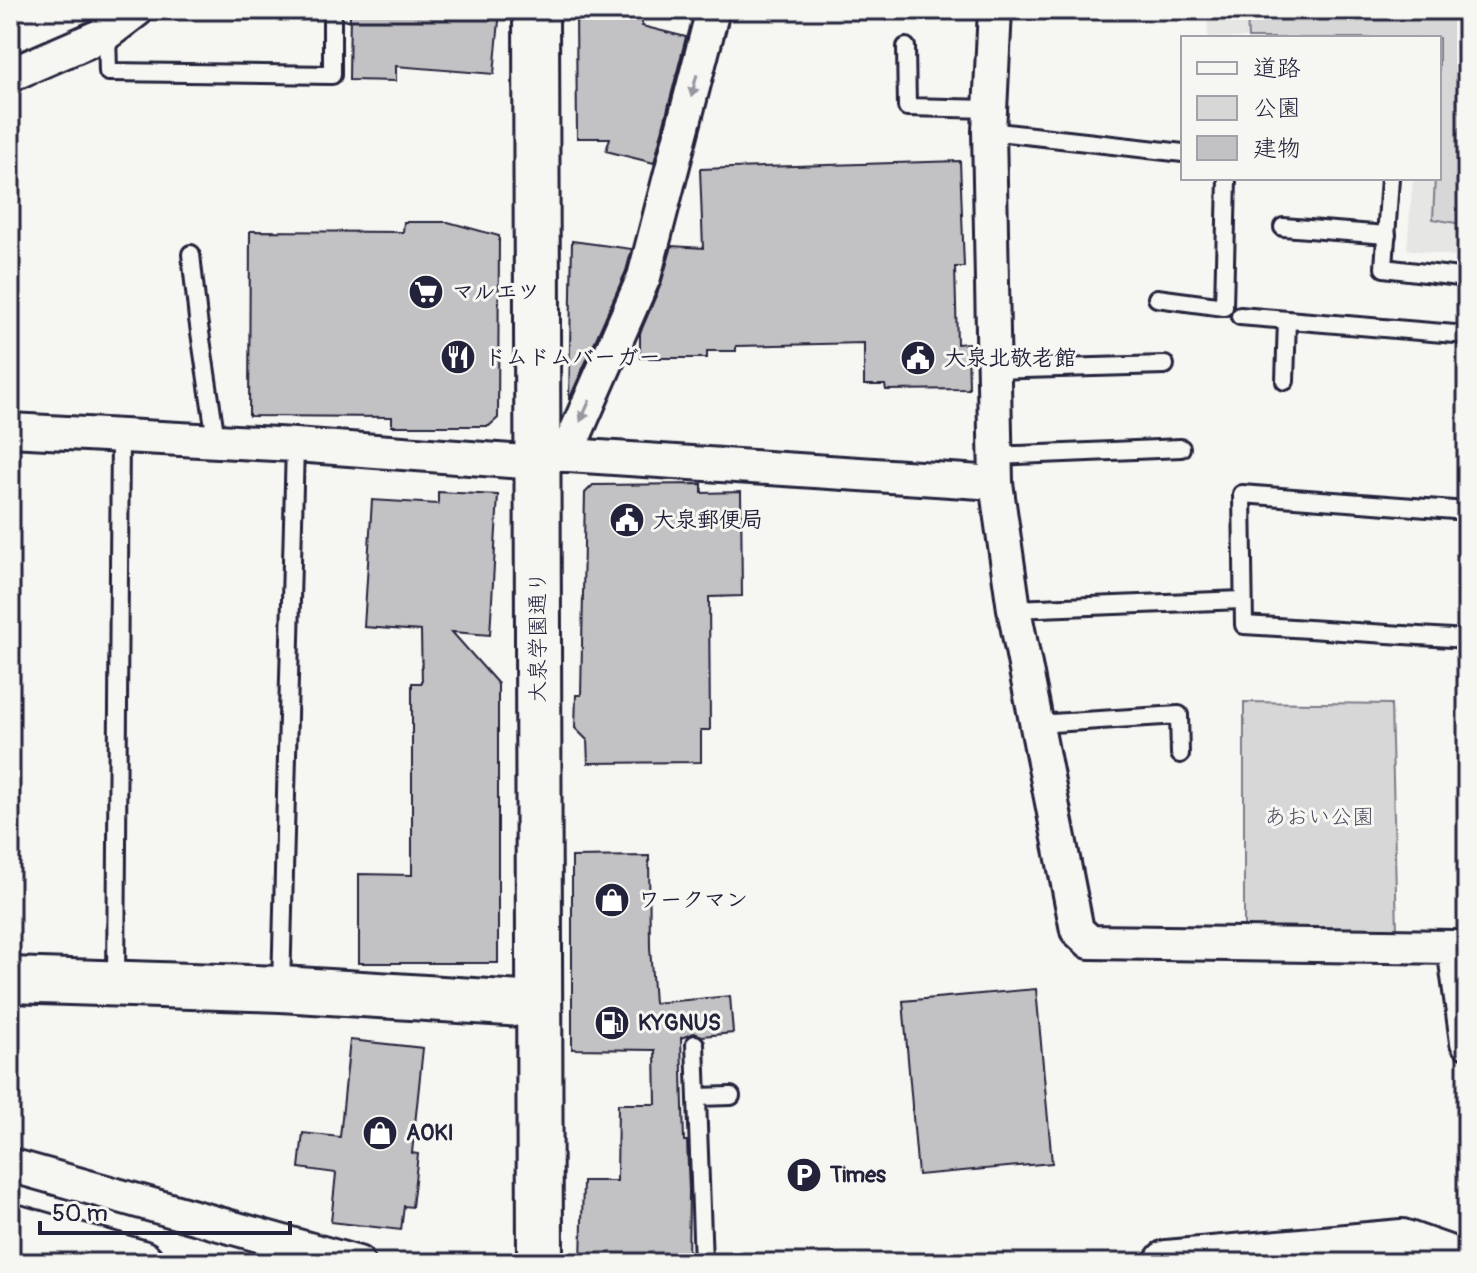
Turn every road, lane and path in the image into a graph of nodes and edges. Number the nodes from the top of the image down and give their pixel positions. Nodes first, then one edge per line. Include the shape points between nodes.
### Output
1 (137, 10) edge
2 (332, 10) edge
3 (536, 10) edge
4 (713, 10) edge
5 (995, 10) edge
6 (107, 33) junction
7 (906, 47) dead end
8 (10, 75) edge
9 (990, 120) junction
10 (1181, 153) edge
11 (1227, 180) edge
12 (1390, 180) edge
13 (1283, 227) dead end
14 (1387, 235) junction
15 (191, 254) dead end
16 (1467, 278) edge
17 (1157, 298) dead end
18 (1240, 316) dead end
19 (1287, 320) junction
20 (1467, 335) edge
21 (1165, 365) dead end
22 (993, 370) junction
23 (1285, 381) dead end
24 (10, 430) edge
25 (120, 434) junction
26 (216, 440) junction
27 (295, 445) junction
28 (1181, 448) dead end
29 (547, 457) junction
30 (996, 469) junction
31 (1467, 511) edge
32 (1242, 600) junction
33 (1014, 609) junction
34 (1467, 639) edge
35 (1036, 724) junction
36 (1180, 754) dead end
37 (1460, 947) edge
38 (10, 980) edge
39 (116, 982) junction
40 (281, 989) junction
41 (538, 1005) junction
42 (1467, 1042) edge
43 (695, 1044) dead end
44 (731, 1096) dead end
45 (697, 1097) junction
46 (10, 1165) edge
47 (10, 1226) edge
48 (1336, 1256) edge
49 (1240, 1260) edge
50 (141, 1263) edge
51 (358, 1263) edge
52 (540, 1263) edge
53 (703, 1263) edge
54 (1167, 1263) edge
55 (1462, 1263) edge

1 - 6 street
2 - 6 lane via 332,75 108,72
3 - 29 main road, 大泉学園通り
4 -> 29 street via 644,277
5 - 9 street
6 - 8 street
7 - 9 lane via 907,107
9 - 10 lane
9 - 22 street
11 - 17 lane via 1224,307
12 - 14 lane
13 - 14 lane
14 - 16 lane via 1384,268
15 - 26 lane
18 - 19 lane
19 - 20 lane
19 - 23 lane
21 - 22 lane
22 - 30 street
24 - 25 street
25 - 26 street
25 - 39 lane
26 - 27 street
27 - 29 street
27 - 40 lane
28 - 30 lane
29 - 30 street
29 - 41 main road, 大泉学園通り
30 - 33 street
31 - 32 lane via 1242,494
32 - 33 lane
32 - 34 lane via 1244,625
33 - 35 street
35 - 36 lane via 1179,715
35 - 37 street via 1077,930 1090,942
37 - 42 street
38 - 39 main road
39 - 40 main road
40 - 41 main road
41 - 52 main road, 大泉学園通り
43 - 45 lane
44 - 45 lane
45 - 53 lane
46 - 51 street
47 - 50 main road
48 - 49 main road
48 - 55 main road via 1402,1242
49 - 54 main road

